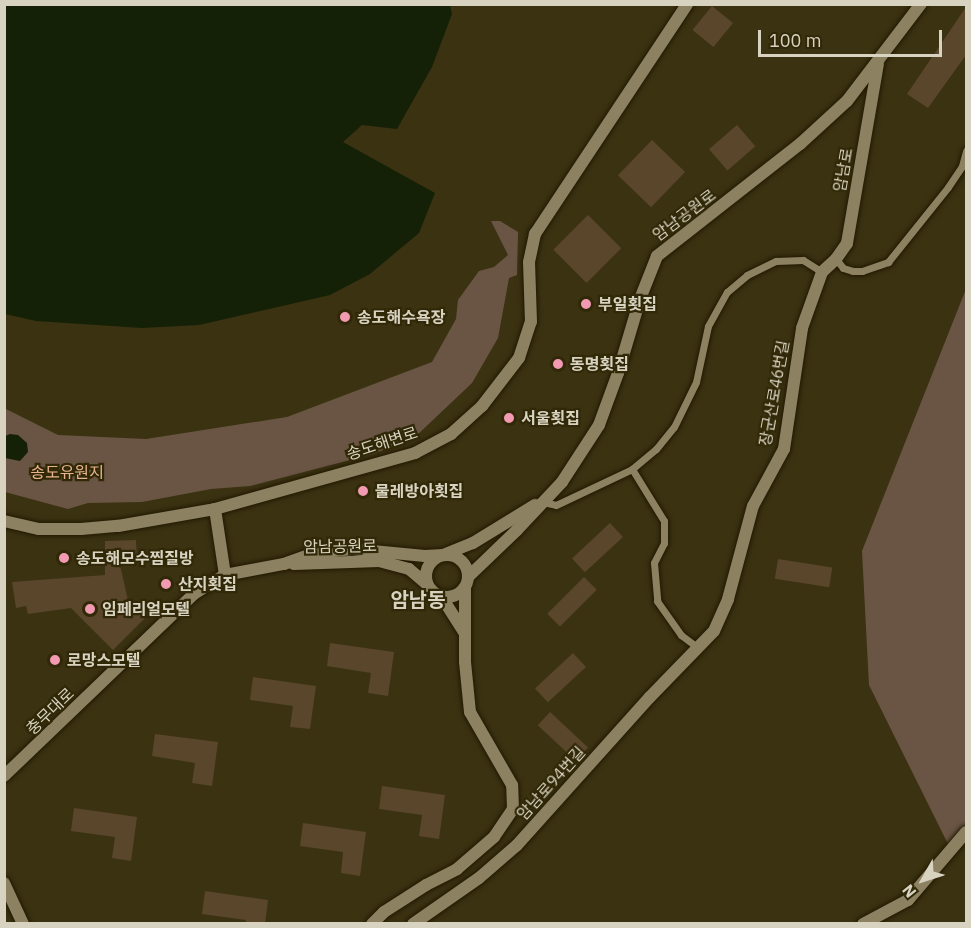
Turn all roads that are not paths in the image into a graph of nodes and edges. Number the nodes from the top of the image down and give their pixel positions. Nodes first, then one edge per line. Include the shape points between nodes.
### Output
1 (687, 4) edge
2 (921, 4) edge
3 (878, 64) junction
4 (966, 151) edge
5 (836, 259) junction
6 (822, 272) junction
7 (632, 469) junction
8 (542, 502) junction
9 (215, 509) junction
10 (4, 521) edge
11 (443, 555) junction
12 (284, 564) junction
13 (225, 575) junction
14 (466, 582) junction
15 (427, 584) junction
16 (441, 596) junction
17 (465, 633) junction
18 (697, 647) junction
19 (4, 776) edge
20 (966, 832) edge
21 (4, 883) edge
22 (384, 918) edge
23 (23, 924) edge
24 (372, 924) edge
25 (413, 924) edge
26 (863, 924) edge

1 - 9 street, 송도해변로 via 535,234 530,261 531,322 519,358 482,406 451,434 416,453
2 - 3 street, 암남공원로
3 - 5 street, 암남로 via 847,243
3 - 8 street, 암남공원로 via 847,101 800,144 657,256 599,425 562,482
4 - 5 lane via 962,166 948,187 888,262 853,271 843,268
5 - 6 street, 암남로
6 - 7 lane via 803,260 776,261 747,275 727,292 708,326 696,382 674,428
6 - 18 street, 장군산로46번길 via 802,328 783,449 753,506 728,599 714,631
7 - 8 lane via 556,506
7 - 18 lane via 664,521 664,543 654,563 657,602 681,635
8 - 11 street, 암남공원로 via 473,543
8 - 14 street, 암남공원로
9 - 10 street, 송도해변로 via 81,529 39,529
9 - 13 street
11 - 12 street, 암남공원로 via 352,549 314,553
11 - 14 street via 461,560
11 - 15 street via 428,566
12 - 13 street, 암남공원로
12 - 15 street, 암남공원로 via 379,561 409,569
13 - 19 street, 충무대로 via 195,593
14 - 16 street via 459,594
14 - 17 street
15 - 16 street
16 - 17 street
17 - 22 street via 470,712 512,784 513,809 494,837 457,869
18 - 25 street, 암남로94번길 via 517,845 479,878
20 - 26 street via 908,900
21 - 23 street
22 - 24 street

